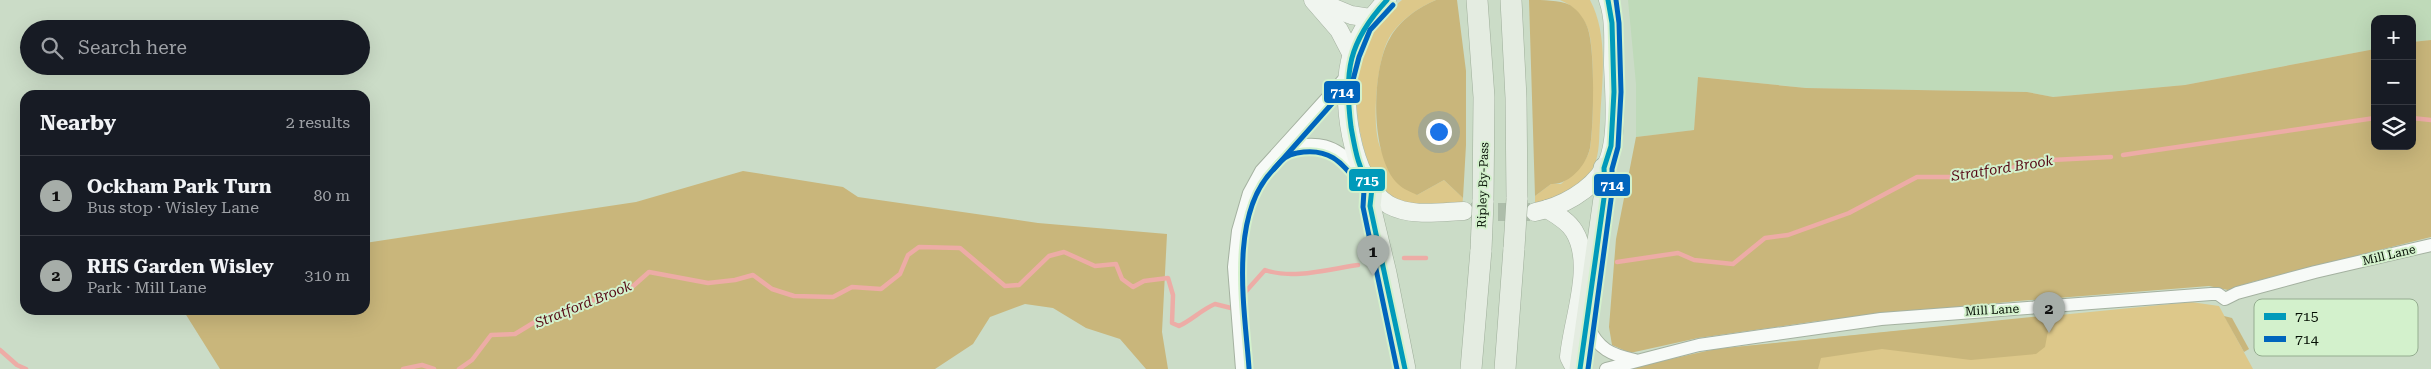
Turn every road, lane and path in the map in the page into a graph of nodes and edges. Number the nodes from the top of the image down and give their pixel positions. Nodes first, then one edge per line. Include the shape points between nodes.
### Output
1 (1314, 0) edge
2 (1387, 0) edge
3 (1477, 0) edge
4 (1511, 0) edge
5 (1608, 0) edge
6 (1370, 18) junction
7 (1352, 54) junction
8 (1348, 76) junction
9 (1283, 148) junction
10 (1604, 168) junction
11 (1367, 182) junction
12 (1473, 207) junction
13 (2431, 245) edge
14 (1587, 323) junction
15 (1638, 361) junction
16 (1242, 369) edge
17 (1405, 369) edge
18 (1471, 369) edge
19 (1505, 369) edge
20 (1580, 369) edge
21 (1606, 369) edge

1 - 6 main road via 1351,15
1 - 7 main road via 1339,30
2 - 6 main road
3 - 12 highway, Ripley By-Pass via 1484,97
4 - 19 highway, bridge via 1517,199
5 - 10 main road via 1614,92 1611,146
6 - 7 main road
7 - 8 main road
8 - 9 street
8 - 11 main road via 1348,115
9 - 11 street via 1303,144 1325,145 1344,154
9 - 16 street via 1261,171 1249,193 1238,231 1234,267
10 - 14 highway via 1604,191
10 - 20 main road via 1573,197 1541,211 1567,222 1574,230 1582,251 1578,307 1569,357
11 - 12 main road via 1390,205 1405,211
11 - 17 highway
12 - 18 highway, Ripley By-Pass, bridge via 1481,250
13 - 15 street, Mill Lane via 2314,272 2237,293 2225,300 2218,294 2211,294 1881,319 1698,345
14 - 15 street via 1594,339 1604,350
14 - 20 highway
15 - 21 street, Mill Lane

